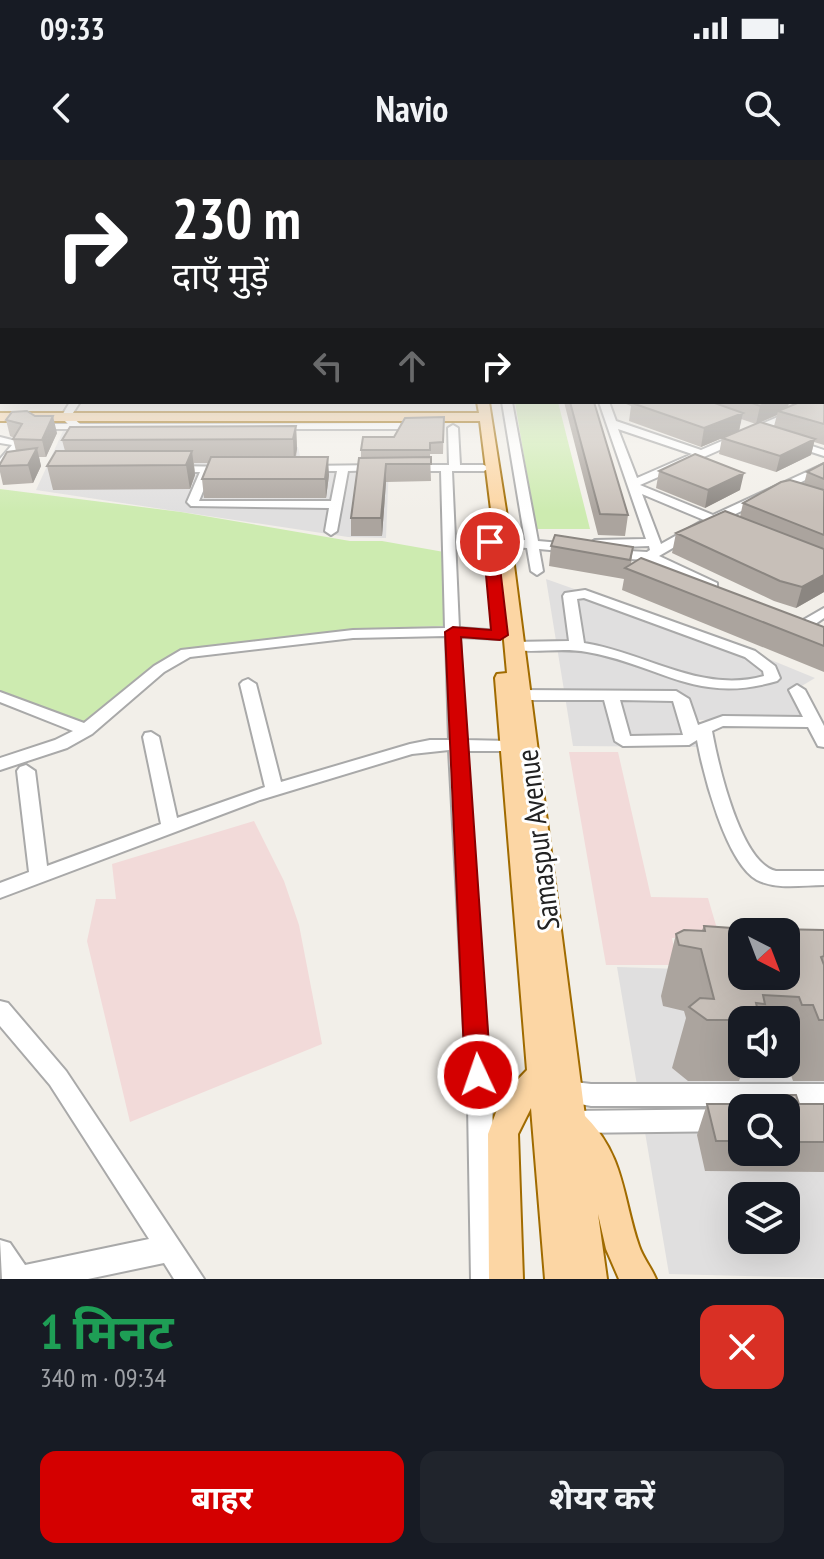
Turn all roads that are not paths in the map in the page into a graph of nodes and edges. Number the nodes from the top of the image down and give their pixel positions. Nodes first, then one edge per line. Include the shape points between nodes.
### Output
1 (71, 408) edge
2 (508, 408) edge
3 (606, 408) edge
4 (808, 408) edge
5 (481, 411) edge
6 (0, 415) edge
7 (67, 416) junction
8 (612, 423) junction
9 (77, 426) junction
10 (400, 426) edge
11 (742, 426) edge
12 (39, 427) edge
13 (453, 428) dead end
14 (756, 431) junction
15 (770, 436) edge
16 (0, 440) edge
17 (783, 440) edge
18 (69, 442) edge
19 (824, 453) edge
20 (704, 455) junction
21 (0, 466) edge
22 (824, 467) edge
23 (298, 468) edge
24 (343, 468) junction
25 (451, 468) junction
26 (484, 468) junction
27 (162, 469) edge
28 (207, 469) junction
29 (238, 469) edge
30 (634, 485) junction
31 (780, 489) junction
32 (795, 495) edge
33 (336, 505) junction
34 (713, 520) junction
35 (727, 526) edge
36 (331, 531) dead end
37 (503, 542) junction
38 (530, 544) junction
39 (556, 546) junction
40 (653, 549) junction
41 (633, 557) junction
42 (537, 571) dead end
43 (824, 612) edge
44 (453, 632) junction
45 (824, 635) edge
46 (506, 641) junction
47 (577, 646) junction
48 (248, 684) dead end
49 (797, 690) dead end
50 (519, 695) junction
51 (611, 695) junction
52 (0, 697) edge
53 (814, 722) junction
54 (86, 730) junction
55 (151, 737) dead end
56 (824, 742) edge
57 (457, 745) junction
58 (510, 746) junction
59 (0, 764) edge
60 (26, 771) dead end
61 (274, 790) junction
62 (524, 797) junction
63 (170, 826) junction
64 (39, 874) junction
65 (824, 878) edge
66 (0, 891) edge
67 (0, 1010) edge
68 (824, 1095) edge
69 (560, 1096) junction
70 (494, 1116) junction
71 (728, 1118) edge
72 (168, 1249) junction
73 (0, 1253) edge
74 (20, 1279) edge
75 (190, 1279) edge
76 (485, 1279) edge
77 (506, 1279) edge
78 (562, 1279) edge
79 (590, 1279) edge
80 (639, 1279) edge

1 - 7 street
2 - 38 street
3 - 8 street
4 - 14 street
5 - 7 main road
5 - 26 main road, Samaspur Avenue
5 - 37 main road, Samaspur Avenue
6 - 7 main road
7 - 9 street
8 - 20 street
8 - 30 street
9 - 10 street
9 - 12 street
9 - 18 street
11 - 14 street
13 - 25 street
14 - 15 street
14 - 20 street
16 - 21 street via 19,443
17 - 19 street
20 - 30 street
22 - 31 street
23 - 24 street
24 - 25 street
24 - 33 street
25 - 26 street
25 - 44 street
26 - 46 main road, Samaspur Avenue
27 - 28 street
28 - 29 street
28 - 33 street via 195,504
30 - 34 street
30 - 40 street
31 - 32 street
31 - 34 street
33 - 36 street
34 - 35 street
34 - 40 street
37 - 38 street
37 - 46 main road, Samaspur Avenue
38 - 39 street
38 - 42 street
39 - 40 street
39 - 41 street
40 - 41 street
40 - 41 street via 724,594 647,570
43 - 45 street via 796,623
44 - 46 street
44 - 54 street via 353,634 186,653
44 - 57 street
46 - 47 street
46 - 50 main road, Samaspur Avenue
46 - 58 main road, Samaspur Avenue
47 - 47 street via 570,596 585,594 750,654 770,669 772,678 754,686 698,682
48 - 61 street
49 - 53 street
50 - 51 street
50 - 62 main road, Samaspur Avenue
51 - 51 street via 623,741 689,740 692,733 676,696
52 - 54 street
53 - 56 street
53 - 65 street via 723,721 710,723 704,731 744,859 770,877
54 - 59 street
55 - 63 street
57 - 58 street
57 - 61 street via 410,749
57 - 70 street
58 - 62 main road, Samaspur Avenue
60 - 64 street
61 - 63 street
62 - 69 main road, Samaspur Avenue
63 - 64 street
64 - 66 street
67 - 72 street via 58,1078
68 - 69 street
69 - 70 main road
69 - 71 street
69 - 78 main road, Samaspur Avenue
69 - 79 main road, Samaspur Avenue
69 - 80 main road via 595,1150 624,1254
70 - 76 street
70 - 77 main road via 503,1134
72 - 74 street
72 - 75 street
73 - 74 street

